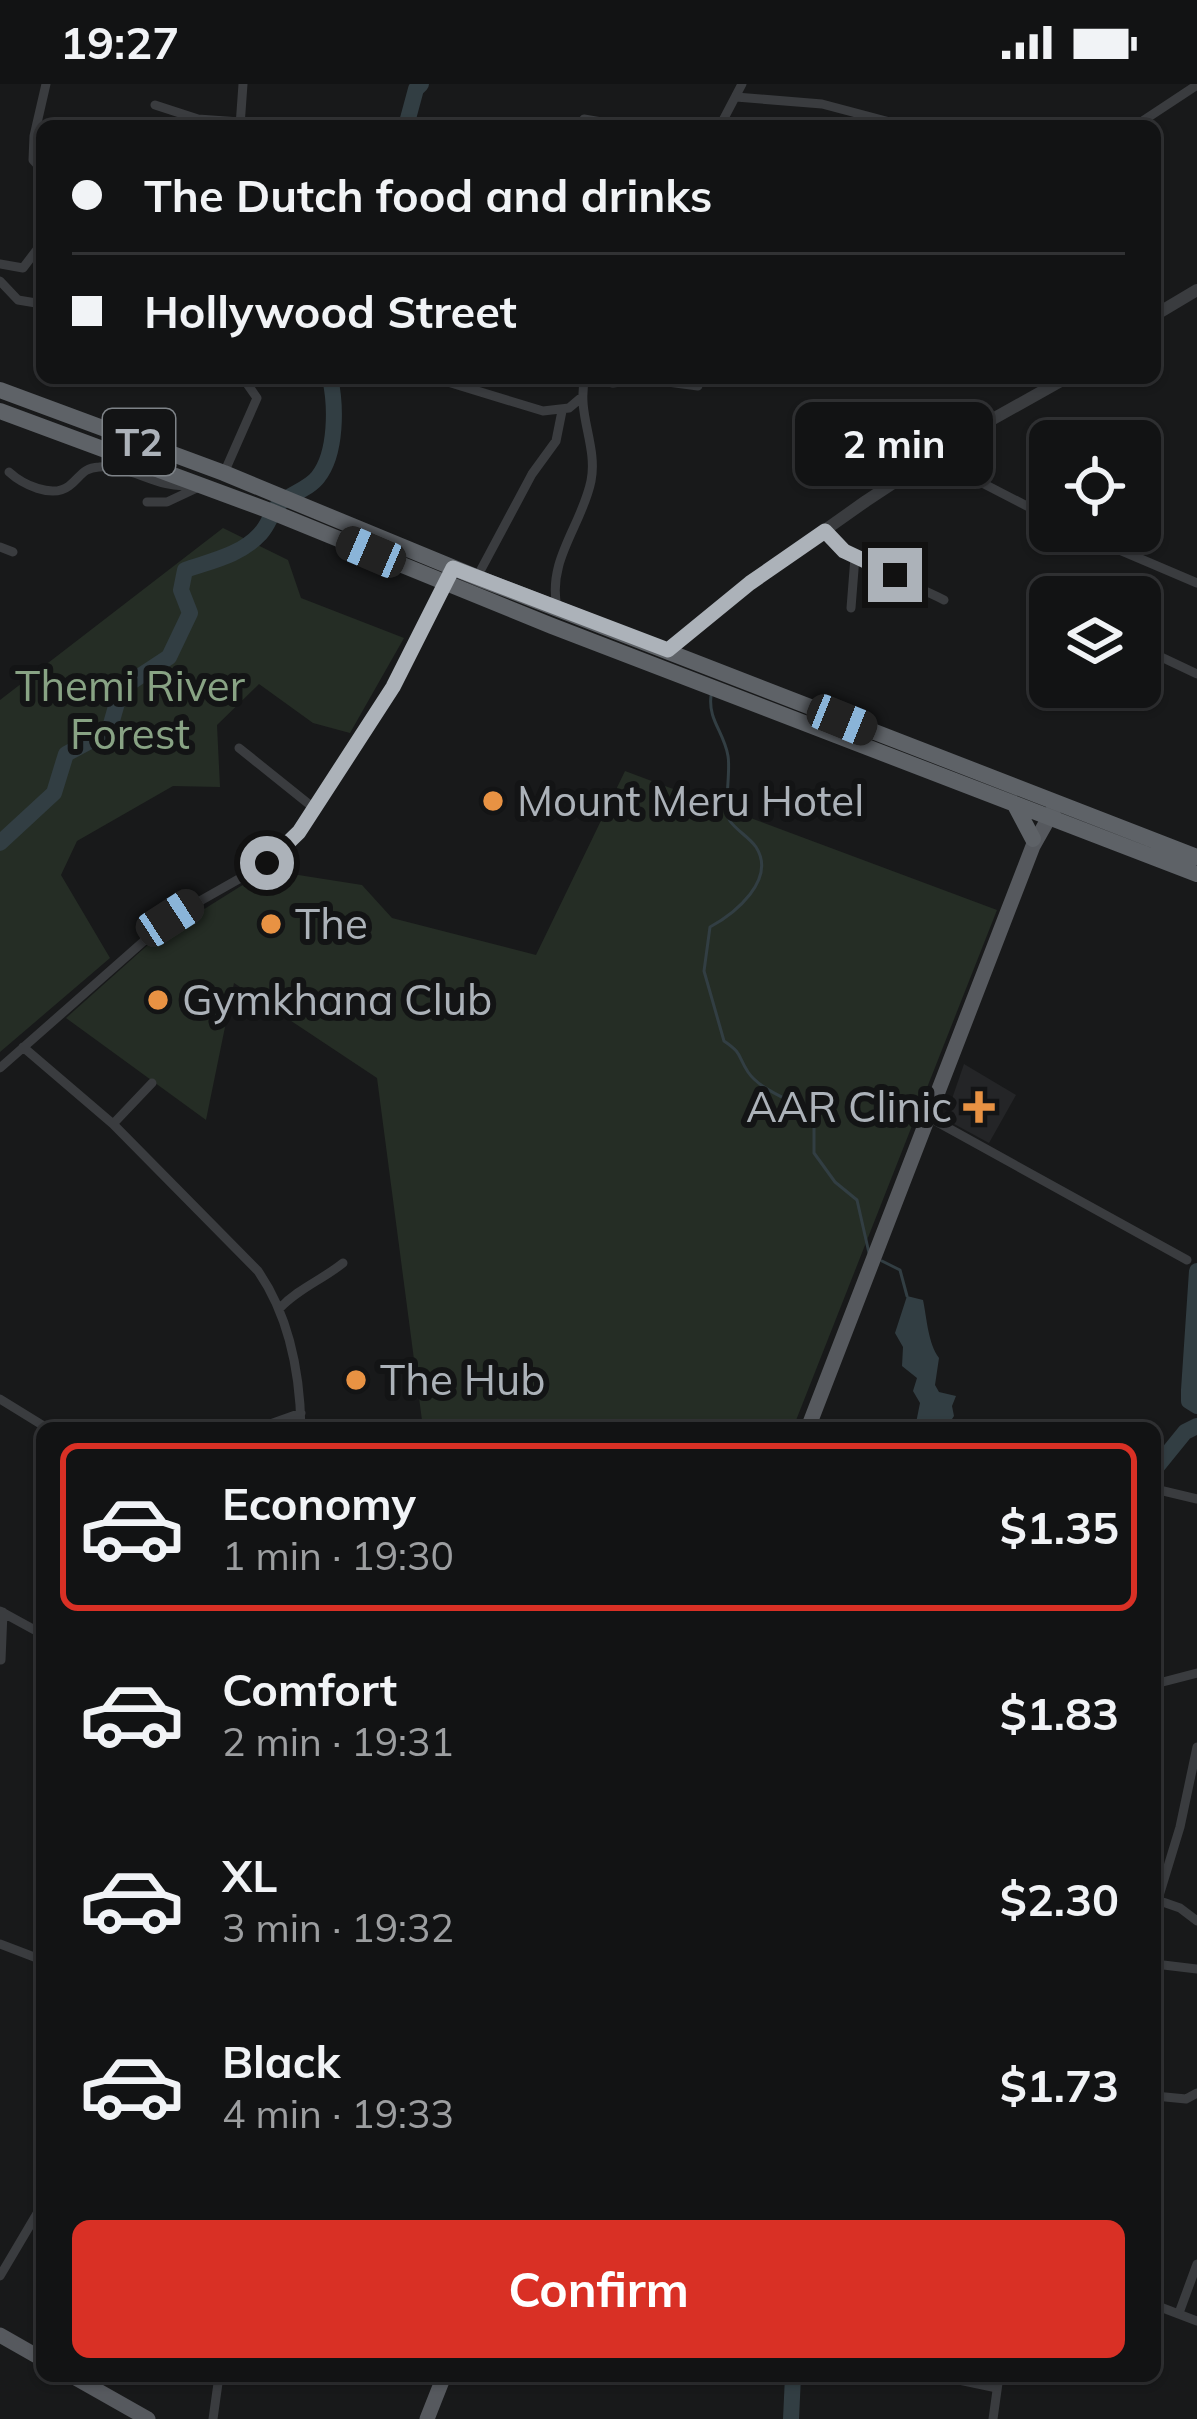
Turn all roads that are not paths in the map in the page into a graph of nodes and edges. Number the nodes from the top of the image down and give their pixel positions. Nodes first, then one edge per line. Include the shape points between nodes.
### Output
1 (46, 84) edge
2 (242, 84) edge
3 (742, 84) edge
4 (1197, 85) edge
5 (736, 97) junction
6 (155, 105) dead end
7 (584, 118) dead end
8 (42, 120) edge
9 (206, 120) edge
10 (240, 120) edge
11 (594, 120) edge
12 (723, 120) edge
13 (882, 120) edge
14 (1144, 120) edge
15 (36, 251) edge
16 (0, 264) edge
17 (0, 281) edge
18 (1197, 290) edge
19 (36, 304) edge
20 (1161, 311) edge
21 (247, 384) edge
22 (460, 384) edge
23 (587, 384) edge
24 (683, 384) edge
25 (1045, 384) edge
26 (698, 386) dead end
27 (0, 390) edge
28 (583, 397) junction
29 (562, 410) junction
30 (0, 411) edge
31 (932, 457) junction
32 (9, 472) dead end
33 (224, 473) junction
34 (200, 484) junction
35 (148, 502) dead end
36 (274, 504) junction
37 (1029, 507) edge
38 (825, 531) junction
39 (0, 547) edge
40 (13, 552) dead end
41 (1124, 552) edge
42 (855, 557) junction
43 (449, 575) junction
44 (477, 577) junction
45 (1197, 583) edge
46 (944, 600) dead end
47 (556, 607) junction
48 (851, 608) dead end
49 (668, 650) junction
50 (1161, 657) edge
51 (1197, 674) edge
52 (239, 748) dead end
53 (1015, 804) junction
54 (314, 808) junction
55 (1048, 809) junction
56 (1074, 827) junction
57 (1096, 828) junction
58 (1035, 841) junction
59 (1197, 857) edge
60 (1197, 874) edge
61 (23, 1047) junction
62 (0, 1068) edge
63 (152, 1084) dead end
64 (930, 1118) junction
65 (112, 1124) junction
66 (1187, 1260) dead end
67 (343, 1263) dead end
68 (280, 1308) junction
69 (0, 1399) edge
70 (301, 1413) junction
71 (37, 1422) edge
72 (276, 1422) edge
73 (302, 1422) edge
74 (810, 1422) edge
75 (1161, 1490) edge
76 (1197, 1499) edge
77 (2, 1612) edge
78 (36, 1631) edge
79 (1, 1660) edge
80 (1197, 1673) edge
81 (1161, 1682) edge
82 (1197, 1747) edge
83 (1161, 1889) edge
84 (1161, 1906) edge
85 (1197, 1921) edge
86 (0, 1944) edge
87 (36, 1958) edge
88 (1161, 1965) edge
89 (1197, 1969) edge
90 (1161, 2096) edge
91 (1195, 2096) edge
92 (36, 2215) edge
93 (1197, 2264) edge
94 (0, 2276) edge
95 (1161, 2307) edge
96 (1179, 2313) junction
97 (1197, 2321) edge
98 (0, 2335) edge
99 (36, 2356) edge
100 (82, 2382) edge
101 (218, 2382) edge
102 (442, 2382) edge
103 (998, 2382) edge
104 (146, 2419) edge
105 (213, 2419) edge
106 (428, 2419) edge
107 (993, 2419) edge

1 - 8 street
2 - 10 street
3 - 5 street
4 - 14 street
5 - 12 street
5 - 13 street via 822,104
6 - 9 street
7 - 11 street
15 - 16 street via 23,268
17 - 19 street via 18,300
18 - 20 street
21 - 33 street via 257,398
22 - 29 street via 526,407
23 - 28 street
24 - 26 street
25 - 31 street
27 - 33 highway, T2
28 - 29 street
28 - 47 street via 592,475 556,573
29 - 44 street via 556,441
30 - 34 highway, T2
31 - 37 street
31 - 38 street
32 - 34 street via 57,491 83,470 104,466 174,486
33 - 36 highway, T2
34 - 35 street via 176,499
34 - 36 highway, T2
36 - 43 highway, T2
38 - 42 street
38 - 49 street
39 - 40 street
41 - 45 street
42 - 46 street
42 - 48 street
43 - 44 highway, T2
43 - 53 highway, T2
43 - 54 street via 406,666
44 - 47 highway, T2
47 - 49 highway, T2
49 - 55 highway, T2
50 - 51 street
52 - 54 street
53 - 55 highway, T2
53 - 58 highway
54 - 61 street via 267,863 170,918
55 - 56 highway, T2
55 - 57 highway, T2
55 - 58 main road
56 - 57 highway, T2
56 - 58 highway
57 - 59 highway, T2
57 - 60 highway, T2
58 - 64 main road
61 - 62 street
61 - 65 street
63 - 65 street
64 - 66 street
64 - 74 main road
65 - 68 street via 244,1255
67 - 68 street
68 - 70 street
69 - 71 street
70 - 72 street
70 - 73 street
75 - 76 street
77 - 78 street
77 - 79 street
80 - 81 street
82 - 83 street
84 - 85 street
86 - 87 street
88 - 89 street
90 - 91 street
92 - 94 street
93 - 96 street
95 - 96 street
96 - 97 street
98 - 99 main road
100 - 104 main road
101 - 105 street
102 - 106 main road
103 - 107 street

